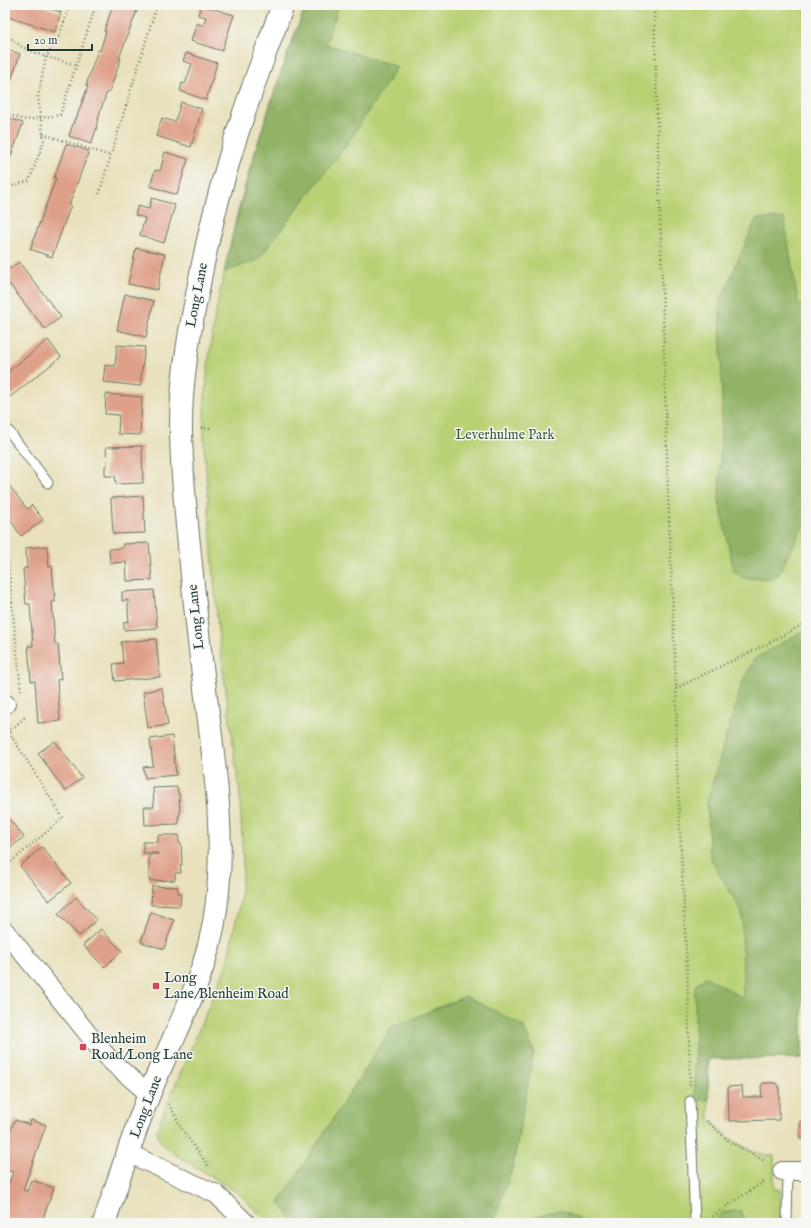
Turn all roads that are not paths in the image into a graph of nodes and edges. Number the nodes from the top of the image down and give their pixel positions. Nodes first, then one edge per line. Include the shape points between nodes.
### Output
1 (283, 5) edge
2 (5, 426) edge
3 (48, 483) dead end
4 (5, 931) edge
5 (149, 1094) junction
6 (690, 1101) road end
7 (128, 1152) junction
8 (785, 1171) joint
9 (806, 1171) edge
10 (104, 1223) edge
11 (246, 1223) edge
12 (695, 1223) edge
13 (787, 1223) edge

1 - 5 street, Long Lane via 229,160 199,282 184,369 181,427 183,490 215,772 219,875 216,911 201,974
2 - 3 lane
4 - 5 street via 113,1063
5 - 7 street, Long Lane
6 - 12 lane
7 - 10 street, Long Lane
7 - 11 street via 216,1194
8 - 9 street
8 - 13 lane

